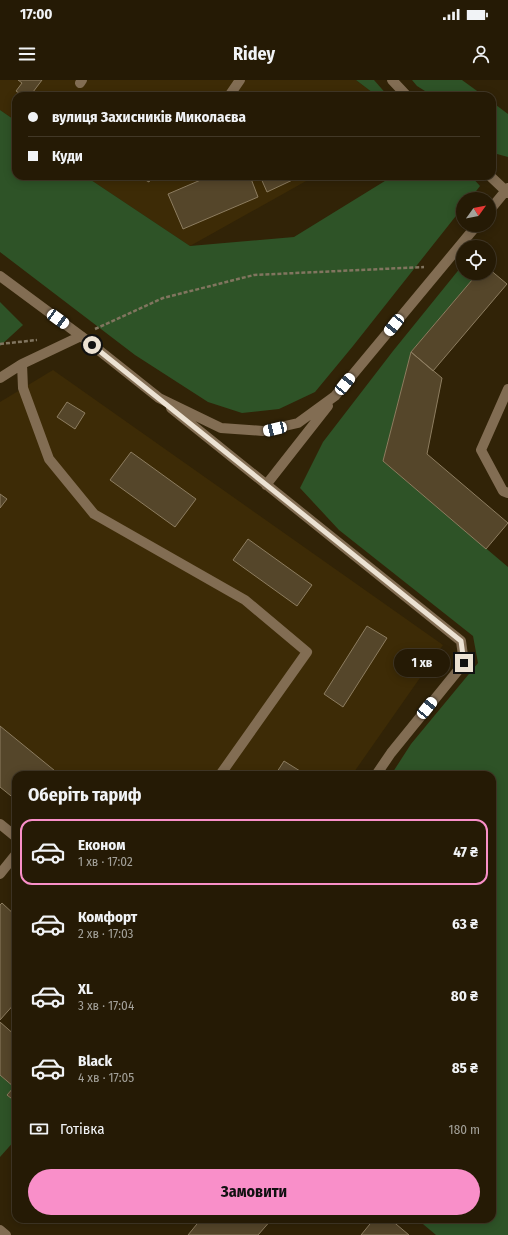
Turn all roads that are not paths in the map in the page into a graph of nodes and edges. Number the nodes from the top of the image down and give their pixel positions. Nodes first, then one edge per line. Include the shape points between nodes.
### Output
1 (240, 80) edge
2 (392, 80) edge
3 (232, 92) edge
4 (403, 92) edge
5 (495, 180) edge
6 (507, 191) edge
7 (496, 203) edge
8 (471, 232) edge
9 (0, 276) edge
10 (81, 336) junction
11 (22, 364) junction
12 (0, 378) edge
13 (508, 389) edge
14 (335, 396) junction
15 (159, 398) junction
16 (266, 485) junction
17 (508, 493) edge
18 (223, 771) edge
19 (379, 771) edge
20 (0, 824) edge
21 (12, 834) edge
22 (12, 859) edge
23 (0, 874) edge
24 (0, 1230) edge
25 (6, 1235) edge

1 - 3 street
2 - 4 street
5 - 6 street
6 - 7 street
8 - 14 street
9 - 10 street
10 - 11 street
10 - 15 street
11 - 12 street
11 - 18 street via 23,388 49,459 94,514 245,600 307,652
13 - 17 street via 481,450 503,491
14 - 15 street via 298,423 263,431 221,428
14 - 16 street
15 - 16 street
16 - 19 street via 461,641 464,663
20 - 21 street
22 - 23 street
24 - 25 street

